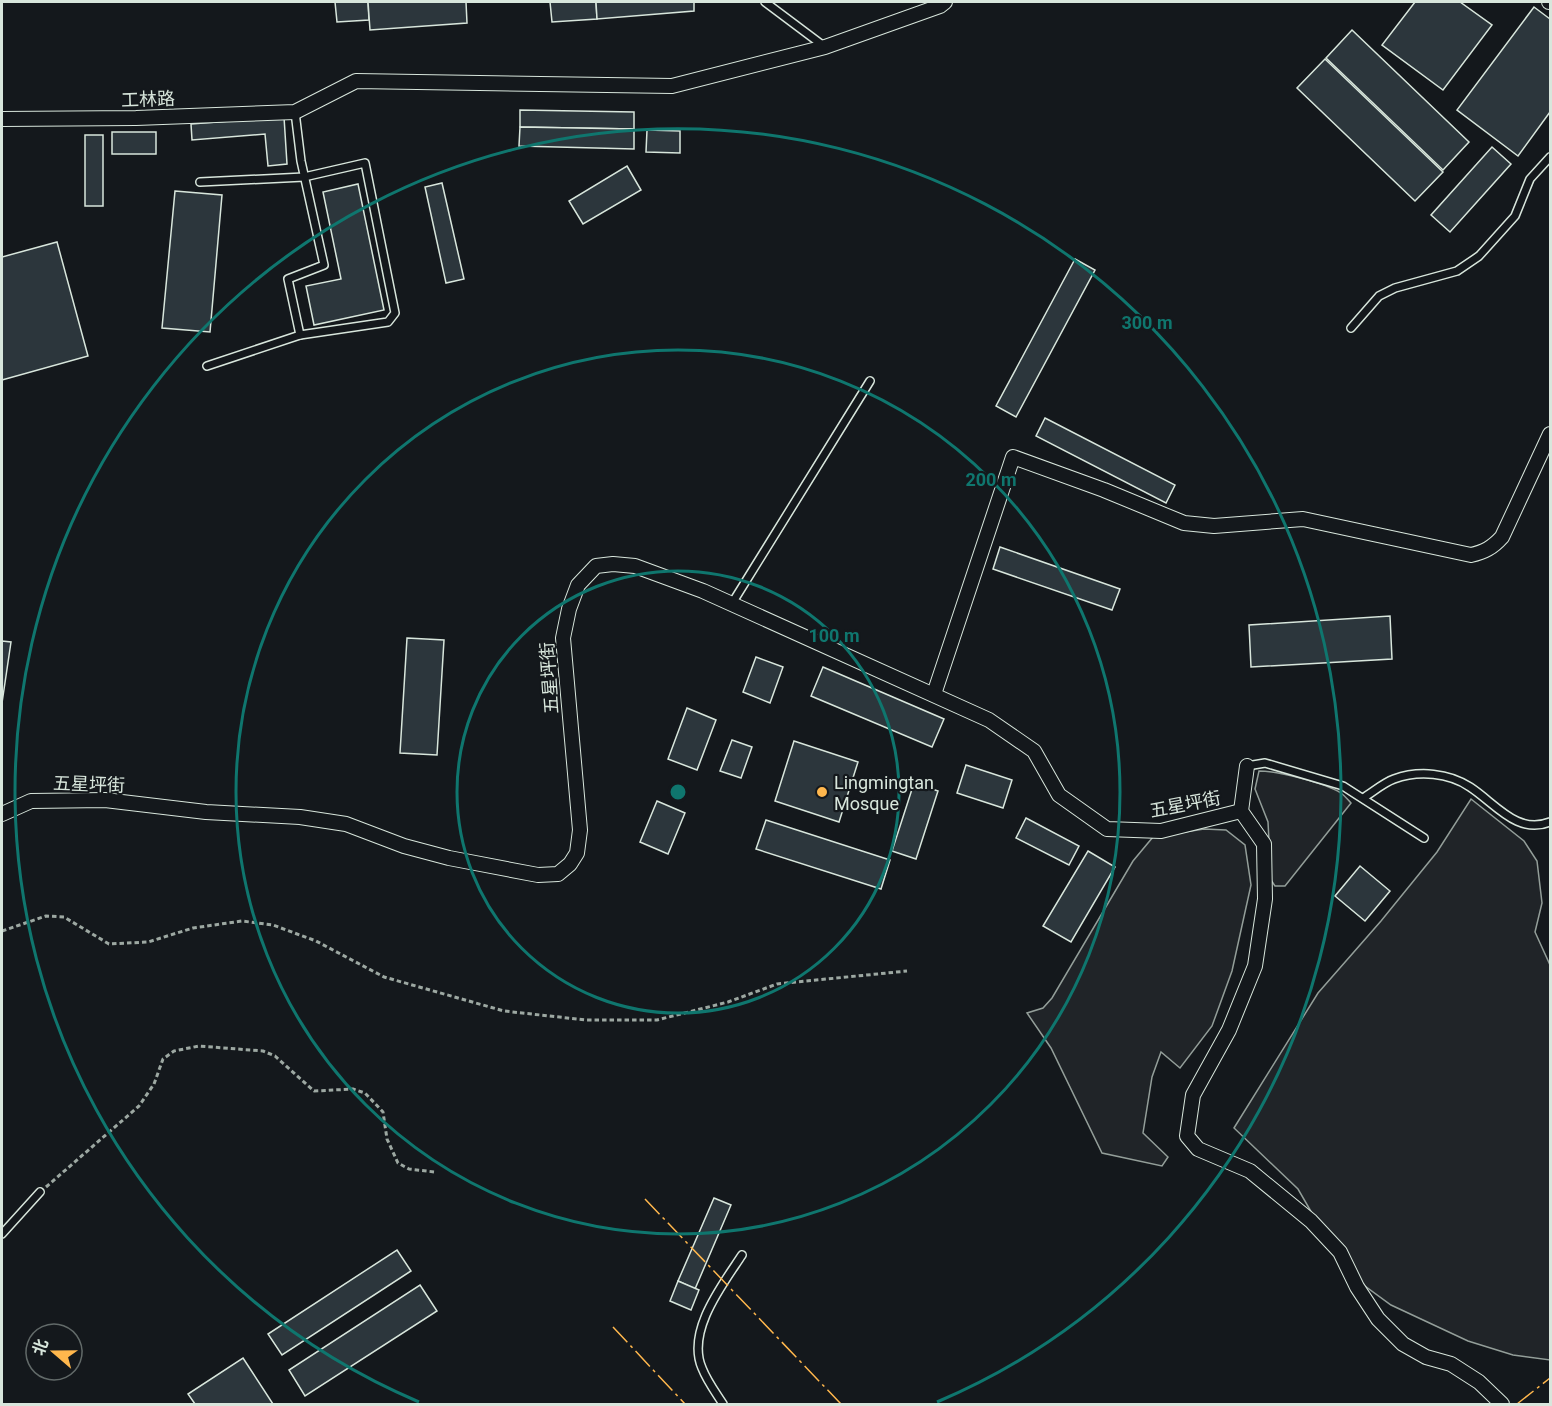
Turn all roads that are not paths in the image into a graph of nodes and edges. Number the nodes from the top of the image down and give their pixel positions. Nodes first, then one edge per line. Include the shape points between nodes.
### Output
1 (765, 2) edge
2 (945, 2) edge
3 (825, 47) junction
4 (295, 112) junction
5 (2, 118) edge
6 (1551, 157) edge
7 (304, 177) junction
8 (200, 182) dead end
9 (1352, 328) dead end
10 (300, 335) junction
11 (207, 366) dead end
12 (870, 381) dead end
13 (1551, 434) edge
14 (731, 604) junction
15 (934, 694) junction
16 (1247, 766) joint
17 (1363, 798) junction
18 (1241, 811) junction
19 (2, 814) edge
20 (1551, 822) edge
21 (1424, 838) dead end
22 (40, 1192) road end
23 (2, 1234) edge
24 (742, 1255) dead end
25 (723, 1404) edge
26 (1502, 1404) edge

1 - 3 lane
2 - 3 street
3 - 4 street via 672,86 356,81
4 - 5 street, 工林路
4 - 7 lane
6 - 9 lane via 1530,179 1515,216 1479,256 1458,272 1395,288 1379,296
7 - 8 lane
7 - 10 lane via 324,265 288,279
7 - 10 lane via 364,164 395,313 388,322
10 - 11 lane
12 - 14 lane
13 - 15 street via 1502,537 1483,553 1471,555 1303,519 1214,526 1184,523 1013,457
14 - 15 street, 五星坪街
14 - 19 street, 五星坪街 via 635,566 596,566 578,585 563,638 580,830 577,853 558,874 538,875 449,858 346,824 300,818 105,800 31,801
15 - 18 street, 五星坪街 via 989,720 1034,751 1059,795 1107,829 1161,831
16 - 17 lane via 1265,763 1343,786
16 - 18 street
17 - 20 lane via 1392,779 1439,775 1470,786 1519,824
17 - 21 lane
18 - 26 street via 1264,844 1265,899 1255,966 1229,1030 1193,1095 1187,1136 1198,1149 1250,1171 1311,1221 1340,1252 1378,1319 1403,1344 1450,1364 1479,1382
22 - 23 lane
24 - 25 lane via 710,1304 698,1341 701,1367

